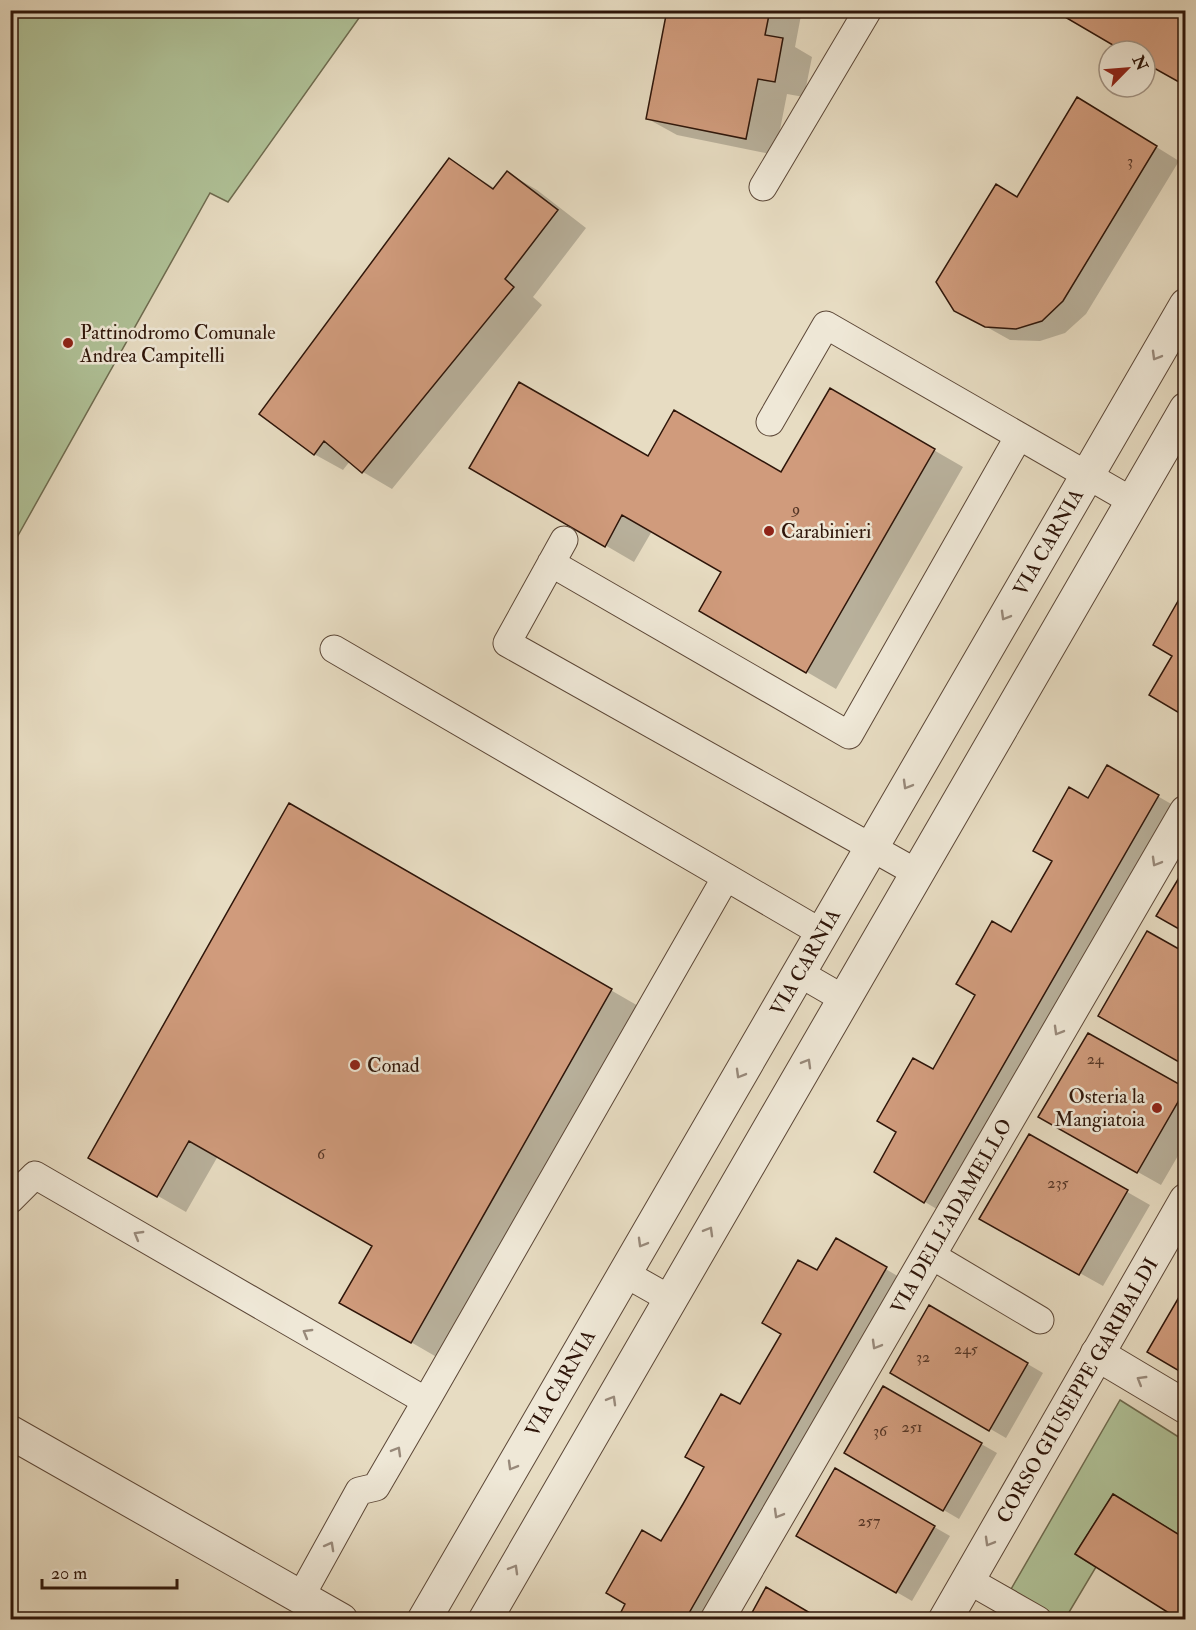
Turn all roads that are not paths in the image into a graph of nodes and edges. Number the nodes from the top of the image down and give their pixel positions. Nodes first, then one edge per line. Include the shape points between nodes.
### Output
1 (868, 10) edge
2 (763, 187) dead end
3 (1185, 305) edge
4 (1185, 408) edge
5 (771, 422) dead end
6 (1019, 436) junction
7 (1087, 475) junction
8 (1132, 501) junction
9 (564, 540) dead end
10 (551, 563) junction
11 (334, 649) dead end
12 (1185, 812) edge
13 (871, 847) junction
14 (917, 873) junction
15 (726, 877) junction
16 (822, 933) junction
17 (799, 972) junction
18 (844, 999) junction
19 (10, 1200) edge
20 (1185, 1200) edge
21 (928, 1254) junction
22 (624, 1273) junction
23 (670, 1299) junction
24 (1040, 1320) dead end
25 (1097, 1354) junction
26 (426, 1401) junction
27 (1185, 1407) edge
28 (10, 1432) edge
29 (968, 1580) junction
30 (294, 1608) edge
31 (341, 1620) edge
32 (423, 1620) edge
33 (485, 1620) edge
34 (717, 1620) edge
35 (945, 1620) edge
36 (1038, 1620) edge

1 - 2 lane
3 -> 7 street, VIA CARNIA
4 - 8 street
5 - 6 lane via 826,325
6 - 7 lane
6 - 10 lane via 849,735
7 - 8 lane
7 -> 13 street, VIA CARNIA
8 - 14 street
9 - 10 lane
10 - 13 lane via 507,643
11 - 15 lane
12 -> 21 street, VIA DELL'ADAMELLO
13 - 14 lane
13 - 16 street, VIA CARNIA
14 - 18 street
15 - 16 lane
15 - 26 lane
16 - 17 street, VIA CARNIA
17 - 18 lane
17 -> 22 street, VIA CARNIA
23 -> 18 street
26 -> 19 lane via 35,1175
20 - 25 street, CORSO GIUSEPPE GARIBALDI
21 - 24 lane
21 -> 34 street, VIA DELL'ADAMELLO
22 - 23 lane
22 -> 32 street, VIA CARNIA
33 -> 23 street
27 -> 25 street
25 -> 29 street, CORSO GIUSEPPE GARIBALDI
30 -> 26 lane via 360,1491 376,1487
28 - 30 street
29 - 35 street, CORSO GIUSEPPE GARIBALDI
29 - 36 lane
30 - 31 street

